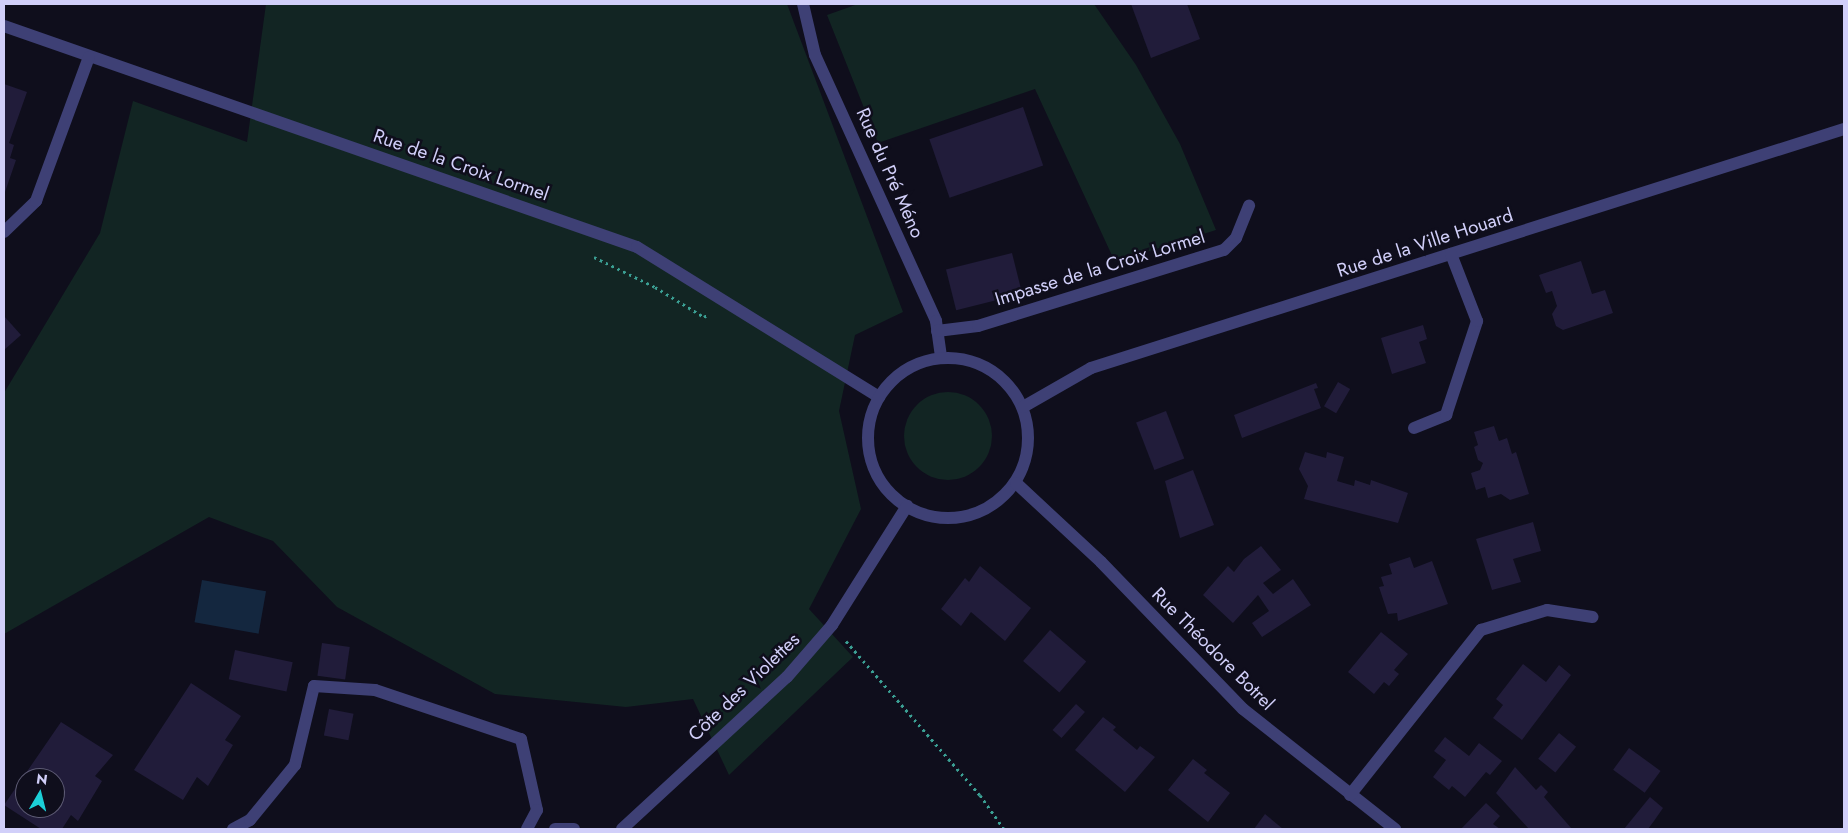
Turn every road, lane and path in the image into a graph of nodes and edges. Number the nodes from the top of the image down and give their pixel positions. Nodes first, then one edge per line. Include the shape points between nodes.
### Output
1 (802, 4) edge
2 (4, 26) edge
3 (89, 57) junction
4 (1844, 129) edge
5 (1249, 206) dead end
6 (4, 232) edge
7 (1451, 254) junction
8 (937, 331) junction
9 (941, 358) junction
10 (879, 397) junction
11 (1023, 407) junction
12 (1414, 428) dead end
13 (1016, 483) junction
14 (907, 506) junction
15 (1592, 617) dead end
16 (832, 625) junction
17 (1350, 795) junction
18 (233, 829) edge
19 (527, 829) edge
20 (554, 829) edge
21 (574, 829) edge
22 (622, 829) edge
23 (1004, 829) edge
24 (1395, 829) edge

1 - 8 street, Rue du Pré Méno via 815,55 936,320
2 - 3 street, Rue de la Croix Lormel
3 - 6 street via 36,201
3 - 10 street, Rue de la Croix Lormel via 637,247
4 - 7 street, Rue de la Ville Houard
5 - 8 street, Impasse de la Croix Lormel via 1236,238 1224,250 978,326
7 - 11 street, Rue de la Ville Houard via 1091,368
7 - 12 street via 1477,321 1446,414
8 - 9 street, Rue du Pré Méno
9 - 10 street via 916,364 902,373
9 - 11 street via 963,359 988,368 1008,385
10 - 14 street via 870,420 868,443 872,466 883,486
11 - 13 street via 1029,433 1026,459
13 - 14 street via 998,502 976,514 950,519 925,515
13 - 17 street, Rue Théodore Botrel via 1101,562 1243,709
14 - 16 street, Côte des Violettes
15 - 17 street via 1547,610 1481,630
16 - 22 street, Côte des Violettes via 787,677
16 - 23 path via 980,795
17 - 24 street, Rue Théodore Botrel
18 - 19 street via 250,820 296,765 314,686 375,690 521,739 537,810
20 - 21 street

